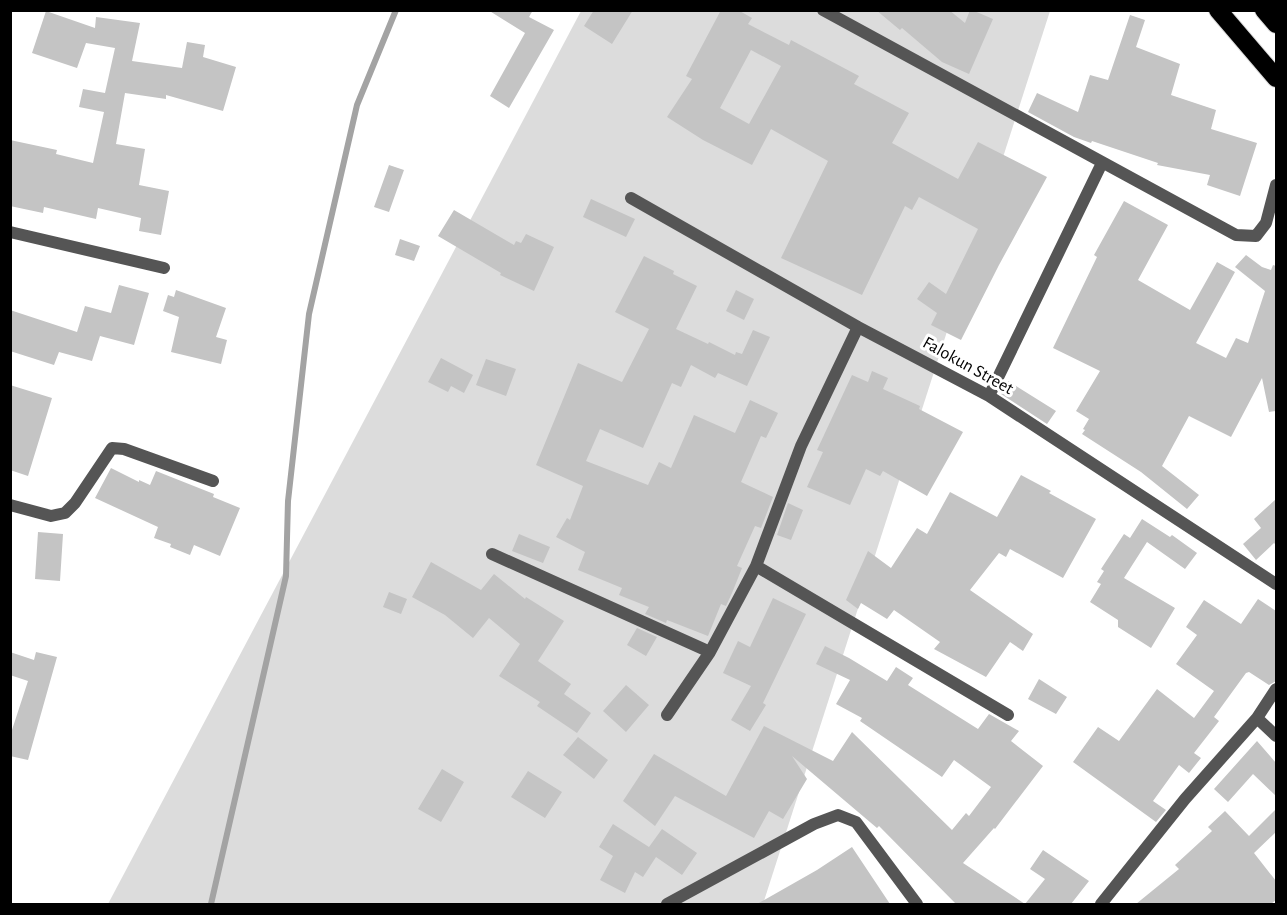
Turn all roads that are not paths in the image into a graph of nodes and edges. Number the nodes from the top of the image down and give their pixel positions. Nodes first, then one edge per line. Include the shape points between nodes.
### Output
1 (823, 10) edge
2 (1218, 10) edge
3 (1264, 10) edge
4 (1276, 24) edge
5 (1276, 78) edge
6 (1102, 163) junction
7 (1276, 185) edge
8 (632, 198) dead end
9 (10, 232) edge
10 (164, 268) dead end
11 (858, 327) junction
12 (989, 396) junction
13 (213, 481) dead end
14 (10, 506) edge
15 (492, 554) dead end
16 (756, 566) junction
17 (1276, 584) edge
18 (710, 652) junction
19 (1276, 689) edge
20 (668, 715) dead end
21 (1008, 715) dead end
22 (1257, 718) junction
23 (1276, 736) edge
24 (667, 904) edge
25 (917, 904) edge
26 (1101, 904) edge

1 - 6 street
2 - 5 highway
3 - 4 highway
6 - 7 street via 1236,235 1256,236 1266,223
6 - 12 street
8 - 11 street, Falokun Street
9 - 10 street
11 - 12 street, Falokun Street
11 - 16 street via 801,446
12 - 17 street, Falokun Street
13 - 14 street via 112,448 65,513 51,516
15 - 18 street
16 - 18 street
16 - 21 street
18 - 20 street
19 - 22 street
22 - 23 street
22 - 26 street via 1185,798
24 - 25 street via 814,824 838,815 856,822

